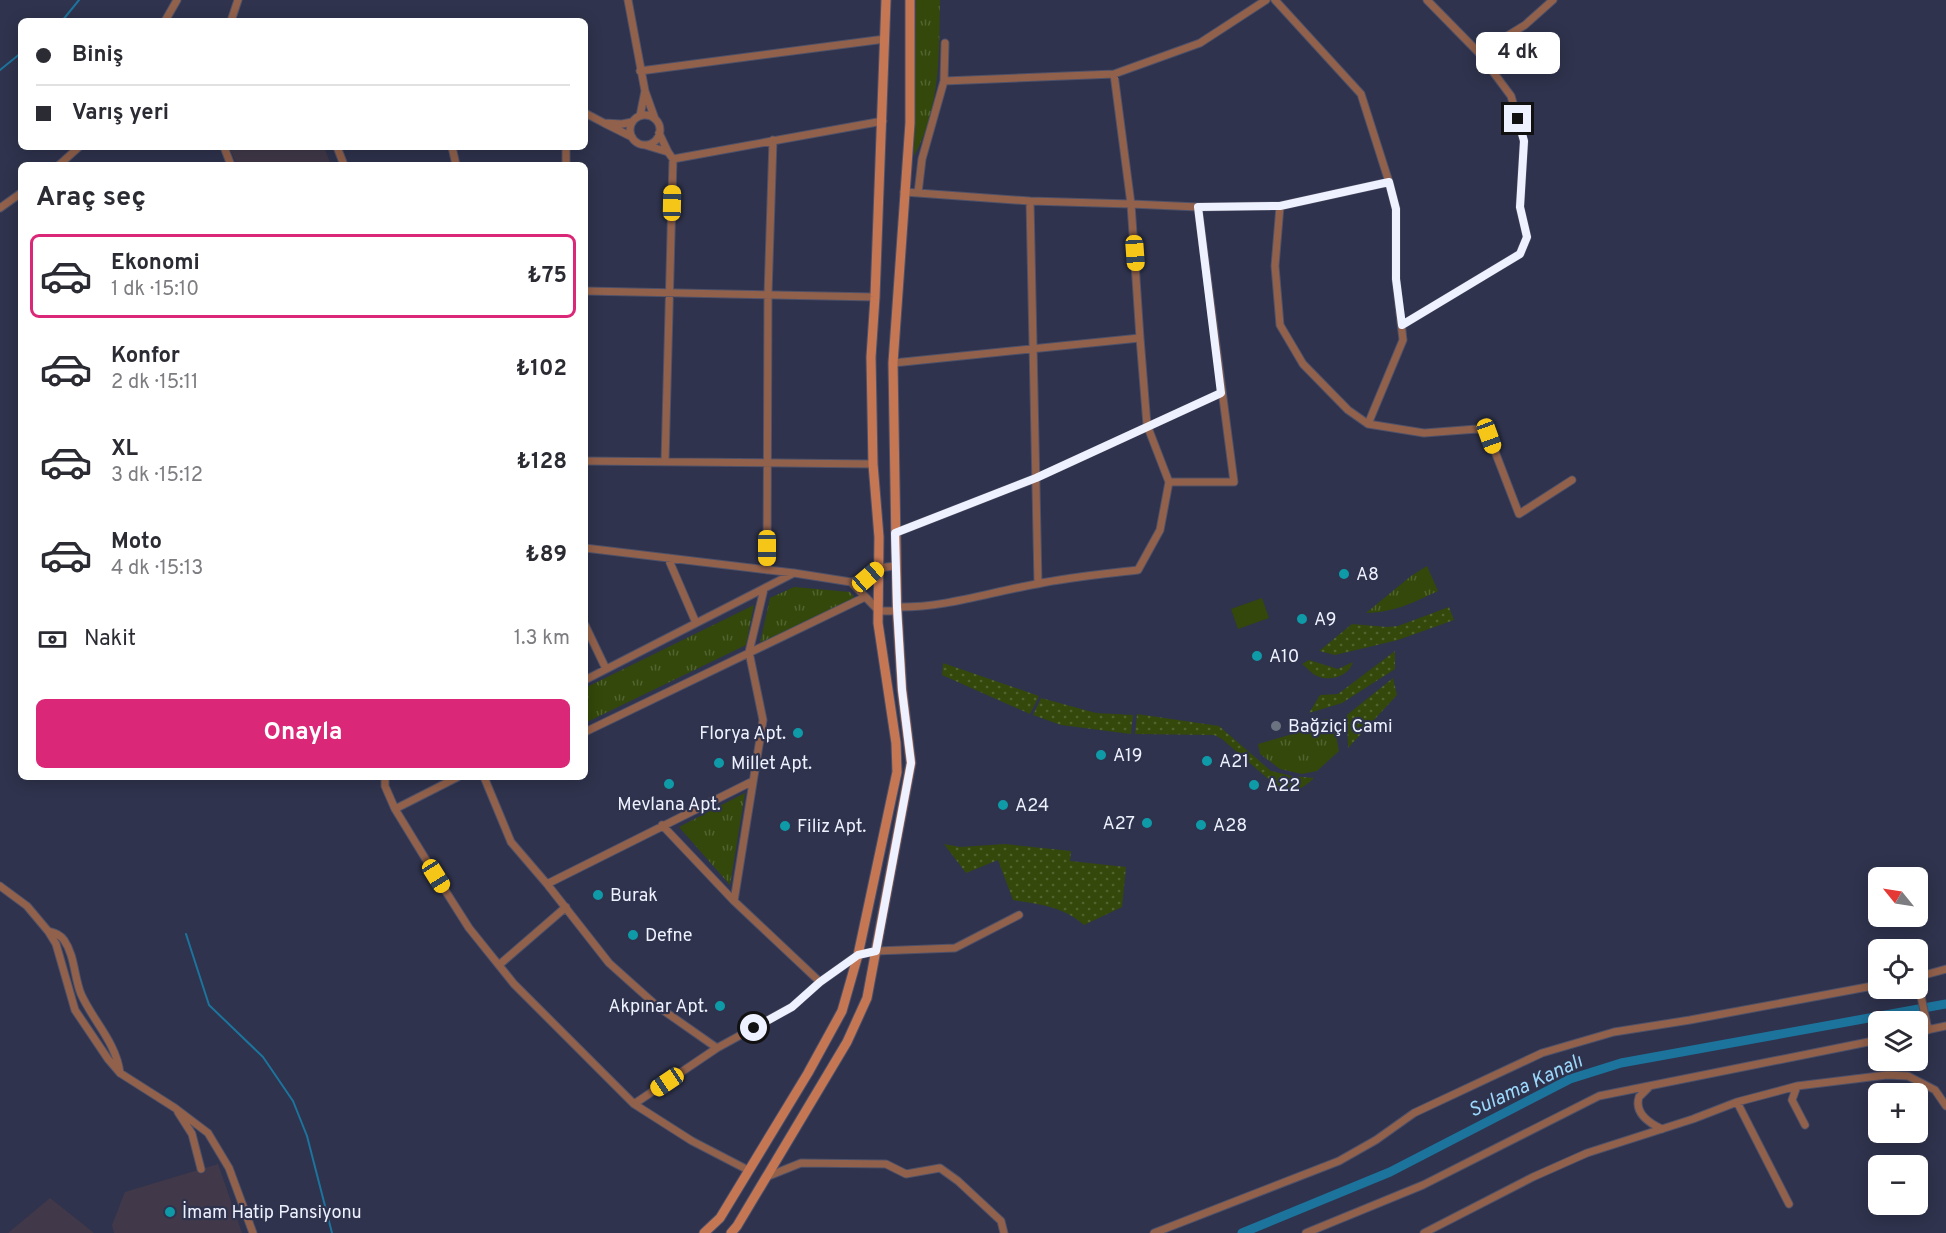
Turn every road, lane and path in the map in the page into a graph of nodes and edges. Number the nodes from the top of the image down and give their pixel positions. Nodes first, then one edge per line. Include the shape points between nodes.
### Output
1 (177, 0) edge
2 (237, 0) edge
3 (628, 0) edge
4 (886, 0) edge
5 (910, 0) edge
6 (1266, 0) edge
7 (1275, 0) edge
8 (1427, 0) edge
9 (1553, 0) edge
10 (167, 18) edge
11 (232, 18) edge
12 (885, 39) junction
13 (945, 43) dead end
14 (1479, 53) junction
15 (640, 71) junction
16 (1114, 74) junction
17 (945, 81) junction
18 (645, 91) junction
19 (588, 115) edge
20 (640, 116) junction
21 (655, 119) junction
22 (883, 121) junction
23 (632, 122) junction
24 (604, 123) junction
25 (659, 133) junction
26 (632, 136) junction
27 (772, 140) junction
28 (645, 145) junction
29 (76, 150) edge
30 (668, 152) junction
31 (673, 159) junction
32 (62, 162) edge
33 (1389, 182) junction
34 (904, 192) junction
35 (918, 193) junction
36 (18, 195) edge
37 (1030, 201) junction
38 (1131, 204) junction
39 (1280, 206) junction
40 (1198, 207) junction
41 (0, 208) edge
42 (588, 291) edge
43 (671, 292) junction
44 (768, 294) junction
45 (875, 297) junction
46 (1402, 325) junction
47 (1140, 338) junction
48 (1034, 349) junction
49 (892, 363) junction
50 (1221, 393) junction
51 (1368, 424) junction
52 (1147, 426) junction
53 (588, 461) edge
54 (665, 462) junction
55 (767, 462) junction
56 (873, 464) junction
57 (1036, 478) junction
58 (1572, 480) dead end
59 (1169, 482) junction
60 (895, 533) junction
61 (588, 548) edge
62 (668, 558) junction
63 (895, 566) junction
64 (879, 568) junction
65 (767, 570) junction
66 (794, 573) junction
67 (852, 582) junction
68 (1038, 584) junction
69 (764, 589) junction
70 (865, 597) junction
71 (897, 609) junction
72 (879, 611) junction
73 (696, 623) junction
74 (588, 631) edge
75 (749, 652) junction
76 (606, 669) junction
77 (588, 678) edge
78 (588, 731) edge
79 (385, 780) edge
80 (452, 780) edge
81 (489, 780) edge
82 (753, 782) junction
83 (395, 809) junction
84 (662, 825) junction
85 (547, 884) junction
86 (0, 886) edge
87 (734, 901) junction
88 (566, 907) junction
89 (1019, 915) dead end
90 (48, 931) junction
91 (876, 951) junction
92 (858, 955) junction
93 (499, 965) junction
94 (1946, 969) edge
95 (820, 982) junction
96 (1868, 987) edge
97 (1924, 1011) edge
98 (1946, 1026) edge
99 (1928, 1027) edge
100 (1868, 1042) edge
101 (717, 1048) junction
102 (120, 1073) junction
103 (1650, 1086) junction
104 (1797, 1086) junction
105 (1737, 1102) junction
106 (634, 1104) junction
107 (1946, 1106) edge
108 (175, 1108) junction
109 (1805, 1125) dead end
110 (1662, 1129) junction
111 (201, 1169) dead end
112 (748, 1170) junction
113 (766, 1177) junction
114 (1788, 1204) dead end
115 (253, 1233) edge
116 (704, 1233) edge
117 (731, 1233) edge
118 (1004, 1233) edge
119 (1154, 1233) edge
120 (1306, 1233) edge
121 (1424, 1233) edge

1 - 10 street
2 - 11 street
3 - 15 street
4 - 12 main road
5 - 34 main road via 910,123
6 - 16 street via 1200,43
7 - 33 street via 1360,94
8 - 14 street
9 - 14 street via 1525,25
12 - 15 street
12 - 22 main road
13 - 17 street
14 - 46 street via 1511,96 1524,141 1520,207 1527,237 1520,254
15 - 18 street
16 - 17 street
16 - 38 street
17 - 35 street via 922,159
18 - 20 street
18 - 21 street
19 - 24 street
20 - 21 street
20 - 23 street
21 - 25 street
22 - 27 street
22 - 45 main road
23 - 24 street
23 - 26 street
24 - 26 street
25 - 28 street
25 - 30 street
26 - 28 street
27 - 31 street
27 - 44 street
28 - 30 street
29 - 32 street
30 - 31 street
31 - 43 street
33 - 39 street
33 - 46 street via 1396,209 1396,279
34 - 35 street
34 - 49 main road
35 - 37 street
36 - 41 street
37 - 38 street
37 - 48 street
38 - 40 street
38 - 47 street
39 - 40 street
39 - 51 street via 1275,266 1280,326 1304,364 1348,410
40 - 50 street
42 - 43 street
43 - 44 street
43 - 54 street
44 - 45 street
44 - 55 street
45 - 56 main road via 871,357
46 - 51 street via 1404,340
47 - 48 street
47 - 52 street
48 - 49 street
48 - 57 street
49 - 60 main road
50 - 52 street
50 - 59 street via 1234,482
51 - 58 street via 1424,433 1485,430 1519,514
52 - 57 street
52 - 59 street
53 - 54 street
54 - 55 street
55 - 56 street
55 - 65 street
56 - 64 main road
57 - 60 street
57 - 68 street
59 - 68 street via 1160,530 1138,570
60 - 63 main road
61 - 62 street
62 - 65 street
62 - 73 street
63 - 64 street
63 - 71 main road
64 - 67 street
64 - 72 main road
65 - 66 street
66 - 67 street
66 - 69 street
67 - 70 street
68 - 71 street via 944,604
69 - 73 street
69 - 75 street
70 - 72 street
70 - 75 street
71 - 72 street
71 - 91 main road via 911,763
72 - 92 main road via 897,772
73 - 76 street
74 - 76 street
75 - 78 street
75 - 82 street via 763,720
76 - 77 street
79 - 83 street
80 - 83 street
81 - 85 street via 511,842
82 - 84 street
82 - 87 street
83 - 93 street via 469,928
84 - 85 street
84 - 87 street
85 - 88 street
86 - 90 street via 27,906
87 - 95 street
88 - 93 street
88 - 101 street via 609,963 657,1006
89 - 91 street via 955,948
90 - 102 street via 56,944 75,1010
90 - 102 street via 64,940 80,992 118,1060
91 - 92 street
91 - 113 main road via 867,998 847,1042
92 - 95 street
92 - 112 main road via 842,1011
93 - 106 street
94 - 97 street via 1917,977
95 - 101 street via 792,1007
96 - 119 street via 1614,1032 1542,1053 1414,1113 1339,1161
98 - 99 street
100 - 103 street
101 - 106 street
102 - 108 street
103 - 110 street via 1640,1097 1639,1108 1646,1120
103 - 120 street via 1599,1096 1423,1185
104 - 105 street
104 - 107 street via 1908,1076 1935,1090
104 - 109 street via 1792,1100
105 - 110 street
105 - 114 street
106 - 112 street
108 - 111 street via 192,1134
108 - 115 street via 208,1133 229,1168
110 - 121 street via 1587,1153
112 - 116 main road via 720,1218
113 - 117 main road
113 - 118 street via 801,1163 885,1164 906,1173 940,1168 1001,1221

